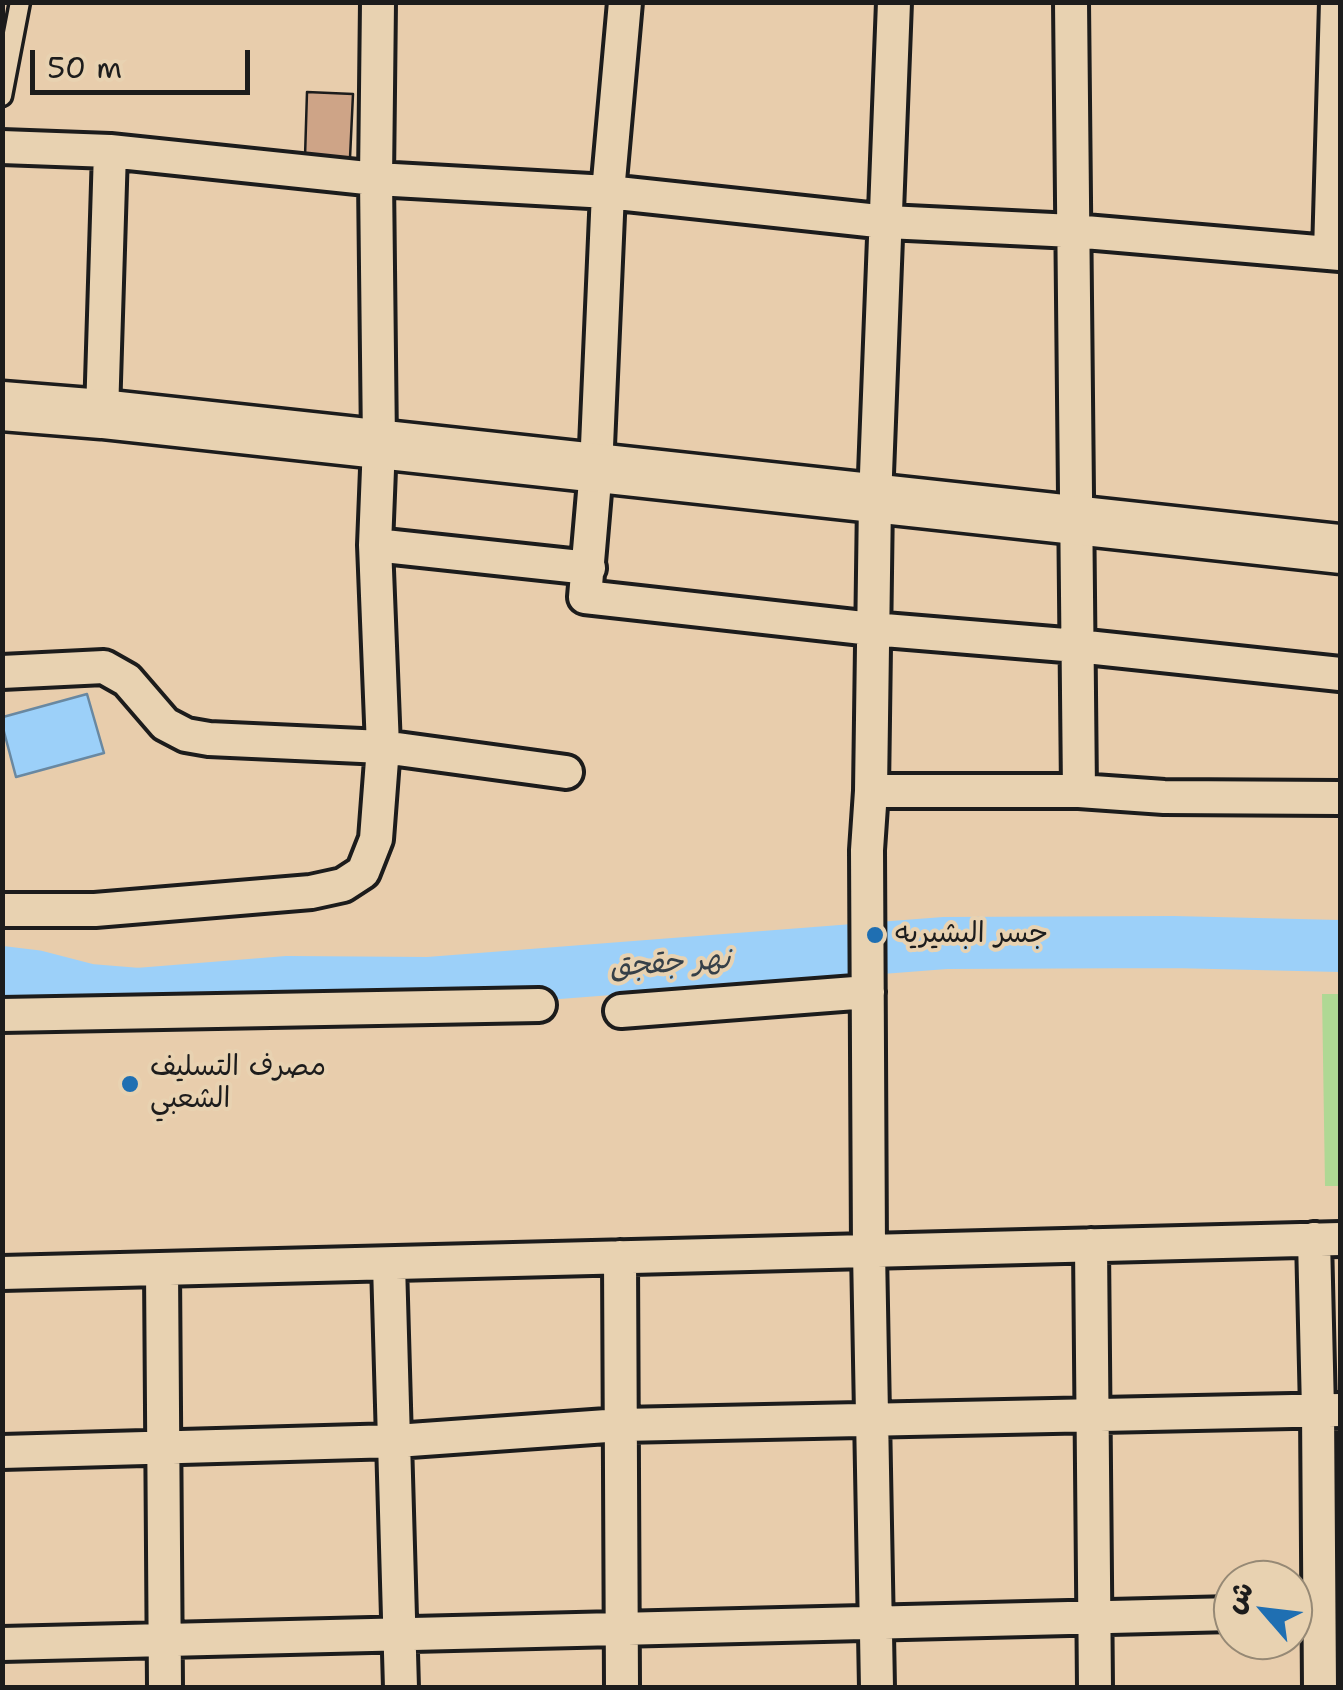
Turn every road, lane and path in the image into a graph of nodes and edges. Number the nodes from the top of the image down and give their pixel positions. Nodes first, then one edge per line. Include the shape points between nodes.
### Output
1 (20, 2) edge
2 (378, 2) edge
3 (626, 2) edge
4 (894, 2) edge
5 (1071, 2) edge
6 (1337, 2) edge
7 (2, 96) edge
8 (2, 147) edge
9 (110, 151) junction
10 (376, 179) junction
11 (608, 192) junction
12 (887, 222) junction
13 (1073, 231) junction
14 (1335, 254) edge
15 (2, 406) edge
16 (102, 414) junction
17 (379, 444) junction
18 (596, 469) junction
19 (876, 500) junction
20 (1076, 522) junction
21 (375, 545) junction
22 (1340, 549) edge
23 (589, 568) junction
24 (872, 629) junction
25 (1077, 646) junction
26 (2, 672) edge
27 (1340, 674) edge
28 (384, 746) junction
29 (566, 772) dead end
30 (871, 791) junction
31 (1078, 791) junction
32 (1340, 798) edge
33 (2, 910) edge
34 (868, 977) junction
35 (539, 1005) dead end
36 (621, 1011) dead end
37 (2, 1015) edge
38 (1327, 1239) edge
39 (1091, 1245) junction
40 (870, 1251) junction
41 (620, 1257) junction
42 (389, 1264) junction
43 (162, 1269) junction
44 (2, 1273) edge
45 (1330, 1410) edge
46 (1093, 1415) junction
47 (874, 1420) junction
48 (621, 1425) junction
49 (396, 1441) junction
50 (163, 1446) junction
51 (2, 1452) edge
52 (1318, 1612) edge
53 (1213, 1615) edge
54 (1095, 1618) junction
55 (876, 1623) junction
56 (622, 1629) junction
57 (400, 1634) junction
58 (164, 1640) junction
59 (2, 1644) edge
60 (165, 1688) edge
61 (401, 1688) edge
62 (622, 1688) edge
63 (877, 1688) edge
64 (1095, 1688) edge
65 (1320, 1688) edge

1 - 7 lane
2 - 10 street
3 - 11 street
4 - 12 street
5 - 13 street
6 - 14 street
8 - 9 street
9 - 10 street
9 - 16 street
10 - 11 street
10 - 17 street
11 - 12 street
11 - 18 street
12 - 13 street
12 - 19 street
13 - 14 street
13 - 20 street
15 - 16 street
16 - 17 street
17 - 18 street
17 - 21 street
18 - 19 street
18 - 23 street
19 - 20 street
19 - 24 street
20 - 22 street
20 - 25 street
21 - 23 street
21 - 28 street
23 - 24 street via 585,597
24 - 25 street
24 - 30 street
25 - 27 street
25 - 31 street
26 - 28 street via 104,666 127,680 165,724 186,735
28 - 29 street
28 - 33 street via 376,839 363,872 343,885 95,910
30 - 31 street
30 - 34 street
31 - 32 street
34 - 36 street
34 - 40 street
35 - 37 street
38 - 39 street
38 - 45 street
39 - 40 street
39 - 46 street
40 - 41 street
40 - 47 street
41 - 42 street
41 - 48 street
42 - 43 street
42 - 49 street
43 - 44 street
43 - 50 street
45 - 46 street
45 - 52 street
46 - 47 street
46 - 54 street
47 - 48 street
47 - 55 street
48 - 49 street
48 - 56 street
49 - 50 street
49 - 57 street
50 - 51 street
50 - 58 street
52 - 65 street
53 - 54 street
54 - 55 street
54 - 64 street
55 - 56 street
55 - 63 street
56 - 57 street
56 - 62 street
57 - 58 street
57 - 61 street
58 - 59 street
58 - 60 street

